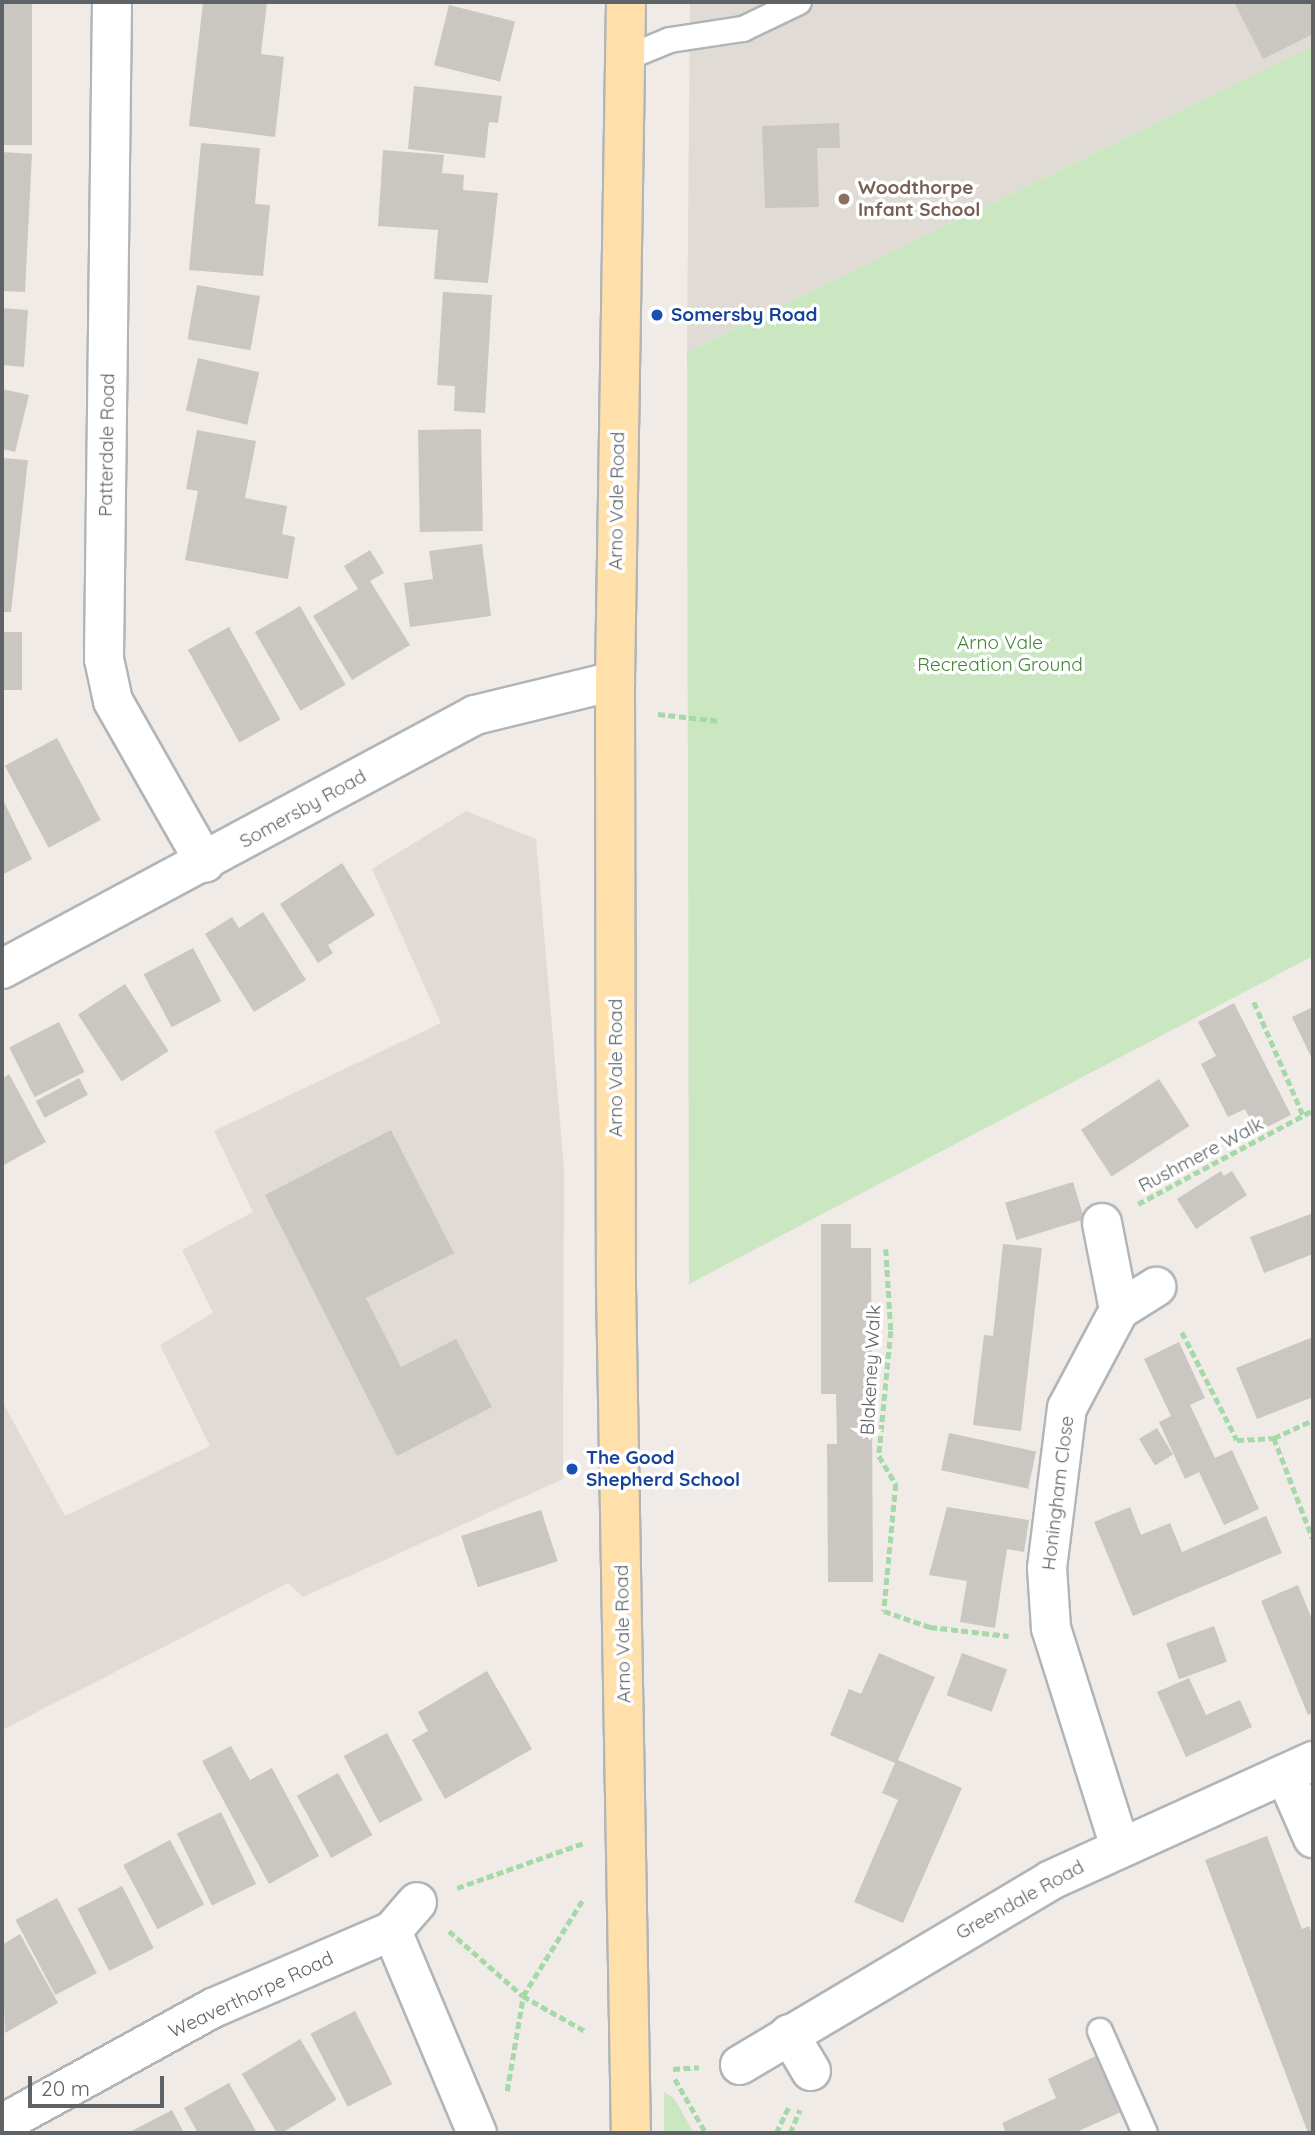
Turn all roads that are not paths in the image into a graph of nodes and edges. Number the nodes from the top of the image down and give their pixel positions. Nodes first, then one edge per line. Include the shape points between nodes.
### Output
1 (112, 2) edge
2 (626, 2) edge
3 (799, 2) edge
4 (624, 59) junction
5 (615, 681) junction
6 (205, 863) junction
7 (2, 968) edge
8 (1102, 1223) road end
9 (1156, 1287) dead end
10 (1119, 1310) junction
11 (1299, 1767) edge
12 (1313, 1838) edge
13 (1120, 1847) junction
14 (417, 1902) road end
15 (392, 1931) junction
16 (1100, 2031) dead end
17 (789, 2034) junction
18 (740, 2065) dead end
19 (811, 2071) dead end
20 (2, 2124) edge
21 (477, 2133) edge
22 (631, 2133) edge
23 (1145, 2133) edge

1 - 6 street, Patterdale Road via 104,659 113,701
2 - 4 main road, Arno Vale Road
3 - 4 lane via 743,29 670,40
4 - 5 main road, Arno Vale Road
5 - 6 street, Somersby Road via 475,715
5 - 22 main road, Arno Vale Road via 616,1286
6 - 7 street, Somersby Road
8 - 10 street
9 - 10 street
10 - 13 street, Honingham Close via 1067,1408 1047,1568 1051,1628
11 - 12 street
11 - 13 street, Greendale Road
13 - 17 street, Greendale Road via 1051,1880
14 - 15 street, Weaverthorpe Road
15 - 20 street, Weaverthorpe Road via 213,2008
15 - 21 street
16 - 23 lane
17 - 18 street, Greendale Road
17 - 19 street

